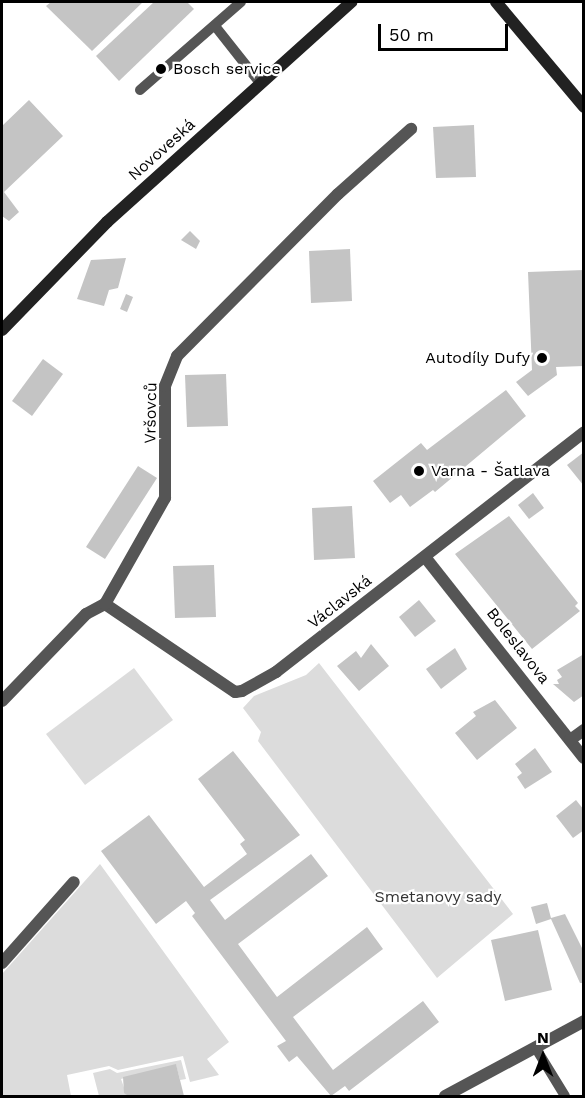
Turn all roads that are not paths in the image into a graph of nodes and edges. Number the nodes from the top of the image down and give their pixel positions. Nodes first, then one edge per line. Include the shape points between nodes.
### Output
1 (241, 2) edge
2 (351, 2) edge
3 (496, 2) edge
4 (215, 26) junction
5 (260, 83) junction
6 (140, 90) dead end
7 (584, 107) edge
8 (411, 129) dead end
9 (2, 330) edge
10 (584, 432) edge
11 (425, 557) junction
12 (105, 604) junction
13 (2, 701) edge
14 (584, 730) edge
15 (570, 741) junction
16 (584, 758) edge
17 (74, 882) dead end
18 (2, 963) edge
19 (582, 1024) edge
20 (535, 1047) junction
21 (445, 1096) edge
22 (565, 1096) edge

1 - 4 lane
2 - 5 street, Novoveská
3 - 7 street
4 - 5 lane
4 - 6 lane
5 - 9 street, Novoveská via 107,222
8 - 12 street, Vršovců via 338,194 177,356 165,386 165,498
10 - 11 street, Václavská
11 - 12 street, Václavská via 276,672 243,691 235,692
11 - 15 street, Boleslavova
12 - 13 street, Vršovců via 86,615
14 - 15 street
15 - 16 street, Boleslavova
17 - 18 street
19 - 20 street
20 - 21 street
20 - 22 lane

